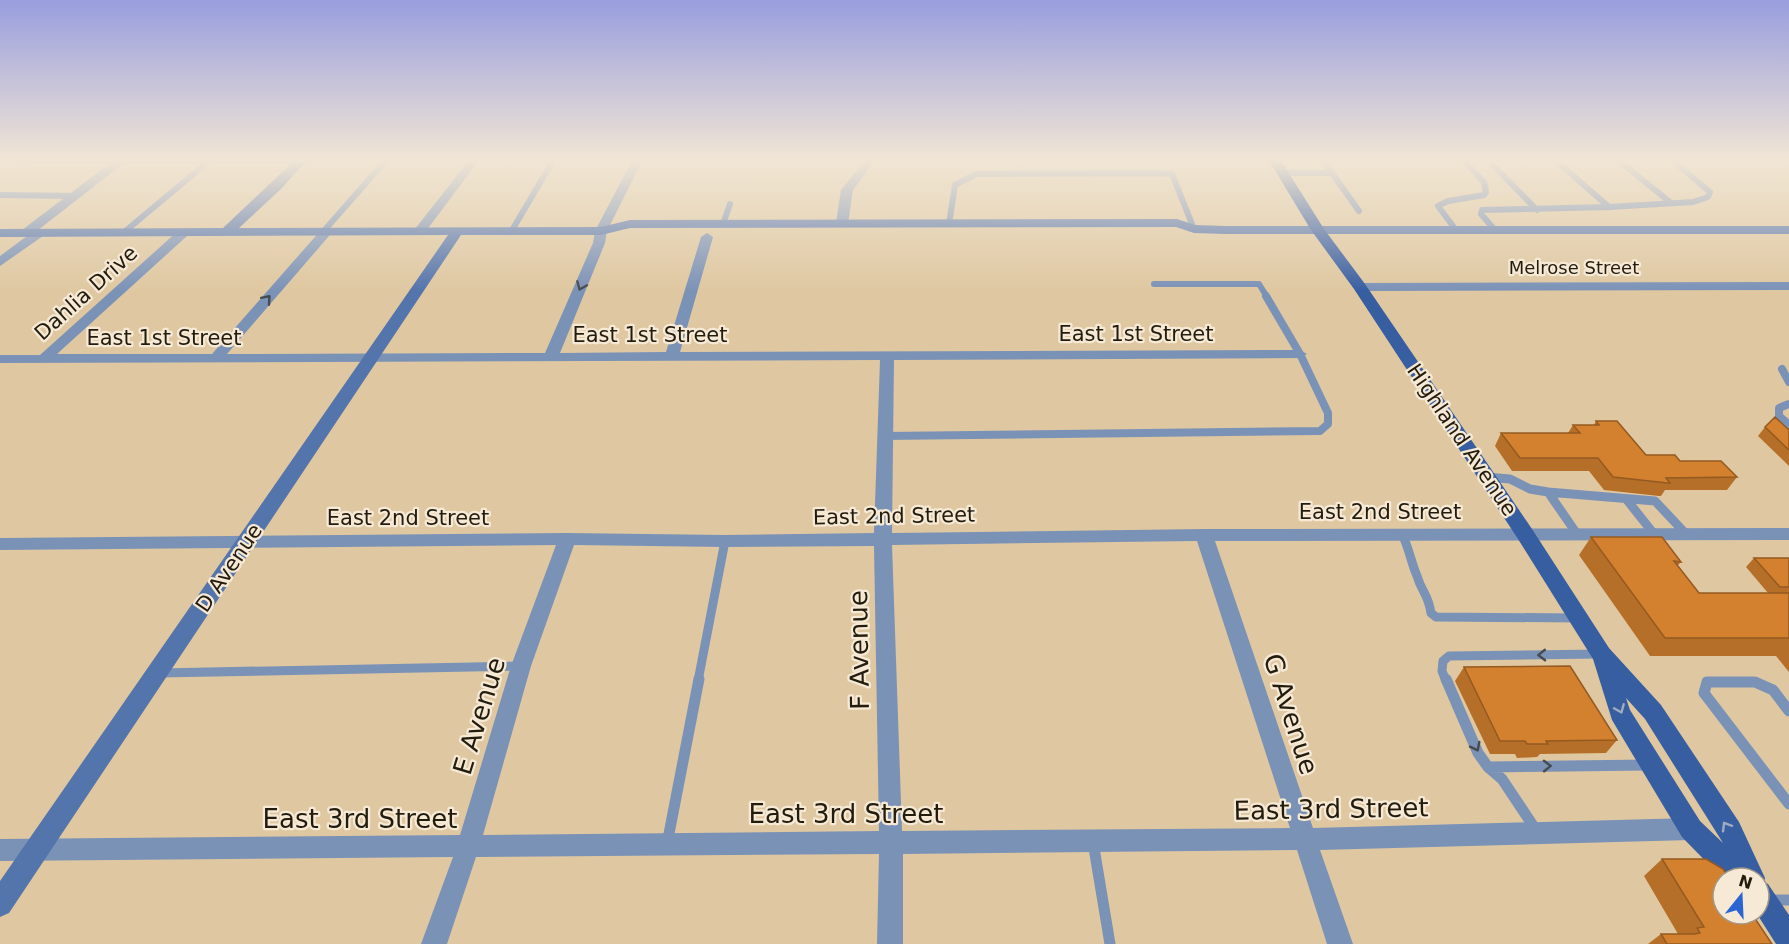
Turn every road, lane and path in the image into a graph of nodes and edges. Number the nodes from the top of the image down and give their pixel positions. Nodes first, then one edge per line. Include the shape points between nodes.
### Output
1 (66, 203) edge
2 (159, 203) edge
3 (258, 203) edge
4 (349, 203) edge
5 (441, 203) edge
6 (528, 203) edge
7 (615, 203) edge
8 (844, 203) edge
9 (952, 203) edge
10 (1184, 203) edge
11 (1301, 203) edge
12 (1353, 203) edge
13 (1444, 203) edge
14 (1530, 203) edge
15 (1604, 203) edge
16 (1671, 203) edge
17 (730, 204) dead end
18 (1609, 207) junction
19 (1537, 210) junction
20 (1359, 211) dead end
21 (842, 223) junction
22 (949, 224) junction
23 (723, 225) junction
24 (1194, 229) junction
25 (1318, 230) junction
26 (1456, 230) junction
27 (1495, 230) junction
28 (1789, 230) edge
29 (601, 231) junction
30 (227, 232) junction
31 (419, 232) junction
32 (458, 232) junction
33 (511, 232) junction
34 (0, 233) edge
35 (32, 233) junction
36 (123, 233) junction
37 (183, 233) junction
38 (324, 233) junction
39 (707, 237) junction
40 (0, 262) edge
41 (1154, 284) dead end
42 (1789, 286) edge
43 (1360, 287) junction
44 (1299, 354) junction
45 (887, 355) junction
46 (550, 356) junction
47 (672, 356) junction
48 (371, 358) junction
49 (0, 359) edge
50 (44, 359) junction
51 (215, 359) junction
52 (1782, 369) dead end
53 (1789, 382) edge
54 (1789, 404) edge
55 (1789, 425) edge
56 (885, 436) junction
57 (1486, 477) junction
58 (1548, 492) junction
59 (1627, 500) junction
60 (1402, 534) junction
61 (1525, 534) junction
62 (1577, 534) junction
63 (1654, 534) junction
64 (1686, 534) junction
65 (1789, 534) edge
66 (1204, 535) junction
67 (883, 538) junction
68 (567, 539) junction
69 (725, 541) junction
70 (246, 542) junction
71 (0, 544) edge
72 (1578, 618) junction
73 (1601, 654) junction
74 (521, 666) junction
75 (159, 673) junction
76 (1789, 711) edge
77 (1652, 765) junction
78 (1488, 767) junction
79 (1789, 804) edge
80 (1691, 829) junction
81 (1536, 832) junction
82 (1304, 839) junction
83 (1093, 841) junction
84 (891, 842) junction
85 (667, 844) junction
86 (468, 847) junction
87 (0, 850) edge
88 (37, 850) junction
89 (1728, 866) edge
90 (1746, 866) edge
91 (1771, 895) edge
92 (1789, 900) edge
93 (0, 904) edge
94 (1771, 912) edge
95 (1789, 940) edge
96 (434, 944) edge
97 (890, 944) edge
98 (1110, 944) edge
99 (1340, 944) edge

1 - 35 street
2 - 36 lane
3 - 30 main road
4 - 38 lane
5 - 31 street
6 - 33 lane
7 - 29 street
8 - 21 street
9 - 22 lane
10 - 24 lane
11 - 25 main road, Highland Avenue
12 - 20 lane
13 - 26 lane via 1438,206 1439,210
14 - 19 lane
15 - 18 lane
16 - 18 lane
17 - 23 lane
18 - 19 lane
19 - 27 lane via 1482,210 1481,214
21 - 22 main road
21 - 23 main road
22 - 24 main road via 1178,223
23 - 29 main road via 630,224
24 - 25 main road
24 - 39 main road via 1183,235
25 - 26 main road
25 - 43 main road, Highland Avenue
26 - 27 main road
27 - 28 main road
29 - 33 main road
29 - 39 main road via 619,236
29 -> 46 street
30 - 37 main road
30 - 38 main road
31 - 32 main road
31 - 38 main road
32 - 33 main road
32 - 48 main road, D Avenue
34 - 35 main road
35 - 36 main road
35 - 40 street
36 - 37 main road
37 - 50 street, Dahlia Drive
51 -> 38 street
39 - 47 street
41 - 44 lane via 1259,284
42 - 43 street, Melrose Street
43 - 57 main road, Highland Avenue
44 - 45 street, East 1st Street
44 - 56 lane via 1328,413 1327,427 1320,431
45 - 47 street, East 1st Street
45 - 56 street, F Avenue
46 - 47 street, East 1st Street
46 - 48 street, East 1st Street
48 - 51 street, East 1st Street
48 - 70 main road, D Avenue
49 - 50 street, East 1st Street
50 - 51 street, East 1st Street
52 - 53 lane
54 - 55 lane via 1779,408 1779,416
56 - 67 street, F Avenue
57 - 58 lane via 1510,479
57 - 61 main road, Highland Avenue
58 - 59 lane
58 - 62 lane
59 - 63 lane
59 - 64 lane via 1655,501
60 - 61 street, East 2nd Street
60 - 66 street, East 2nd Street
60 - 72 lane via 1436,617
61 - 62 street, East 2nd Street
61 - 72 main road, Highland Avenue
62 - 63 street, East 2nd Street
63 - 64 street, East 2nd Street
64 - 65 street, East 2nd Street
66 - 67 street, East 2nd Street
66 - 82 street, G Avenue
67 - 69 street, East 2nd Street
67 - 84 street, F Avenue
68 - 69 street, East 2nd Street
68 - 70 street, East 2nd Street
68 - 74 street, E Avenue
69 - 85 lane
70 - 71 street, East 2nd Street
70 - 75 main road, D Avenue
72 - 73 main road, Highland Avenue
73 -> 77 main road, Highland Avenue via 1620,712
73 -> 78 lane via 1449,656 1443,661 1442,671
90 -> 73 main road, Highland Avenue via 1730,830 1653,712
74 - 75 lane
74 - 86 street, E Avenue
75 - 88 main road, D Avenue
76 - 79 lane via 1773,690 1755,682 1707,682 1704,693
78 -> 77 lane
77 - 80 main road, Highland Avenue
78 - 81 lane via 1502,779
80 - 81 street, East 3rd Street
80 - 89 main road, Highland Avenue
81 - 82 street, East 3rd Street
82 - 83 street, East 3rd Street
82 - 99 street, G Avenue
83 - 84 street, East 3rd Street
83 - 98 lane
84 - 85 street, East 3rd Street
84 - 97 street, F Avenue
85 - 86 street, East 3rd Street
86 - 88 street, East 3rd Street
86 - 96 street, E Avenue
87 - 88 street, East 3rd Street
88 - 93 main road, D Avenue
91 - 92 lane
94 - 95 main road, Highland Avenue

